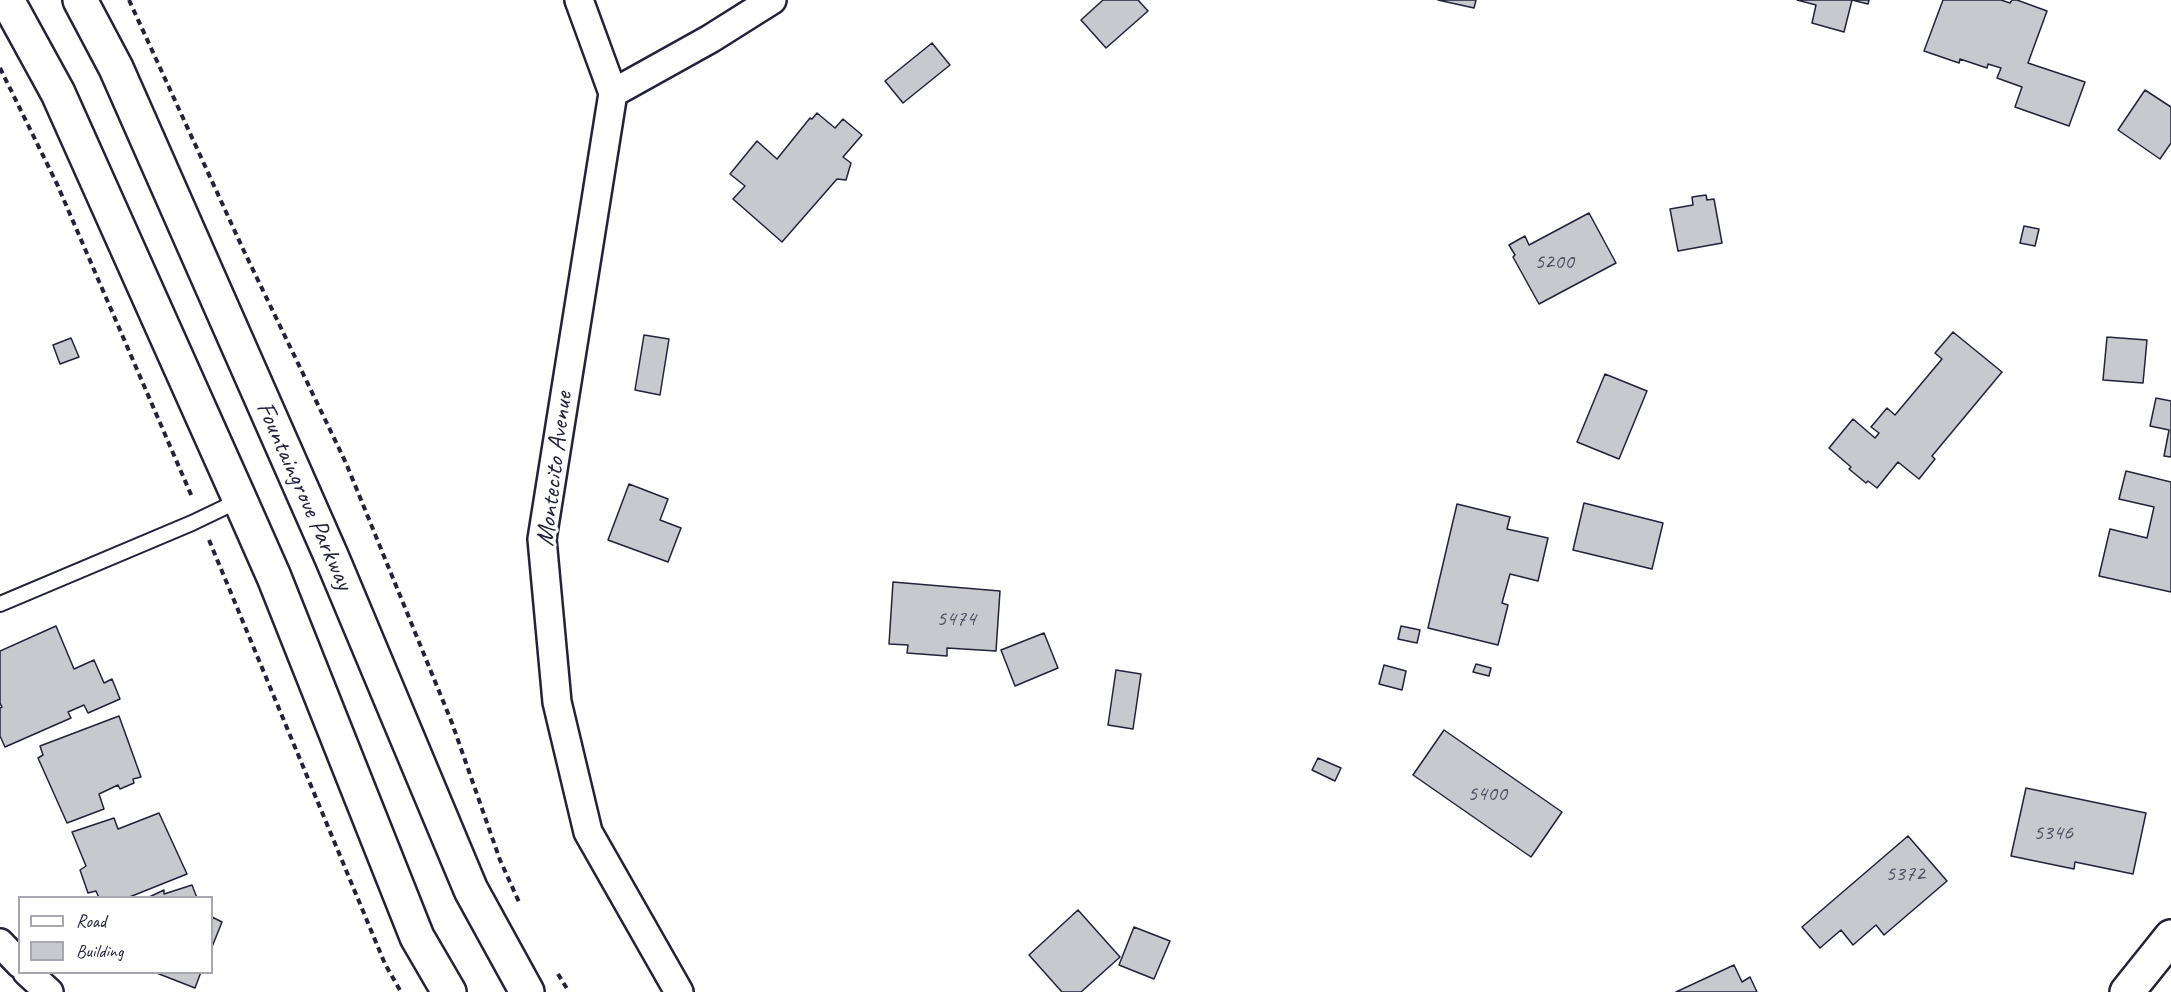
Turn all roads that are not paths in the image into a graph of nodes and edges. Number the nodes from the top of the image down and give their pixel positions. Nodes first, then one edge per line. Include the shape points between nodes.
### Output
1 (7, 0) edge
2 (80, 0) edge
3 (579, 0) edge
4 (772, 0) edge
5 (613, 93) junction
6 (240, 500) junction
7 (0, 604) edge
8 (2171, 937) edge
9 (0, 943) edge
10 (18, 962) edge
11 (29, 974) edge
12 (50, 992) edge
13 (449, 992) edge
14 (527, 992) edge
15 (679, 992) edge
16 (2127, 992) edge

1 - 6 main road via 58,93
2 - 14 main road, Fountaingrove Parkway via 116,68 294,471 471,890
3 - 5 street, Montecito Avenue
4 - 5 street
5 - 15 street, Montecito Avenue via 542,539 557,702 588,832
6 - 7 lane
6 - 13 main road via 417,938
8 - 16 main road
9 - 10 street
11 - 12 street

